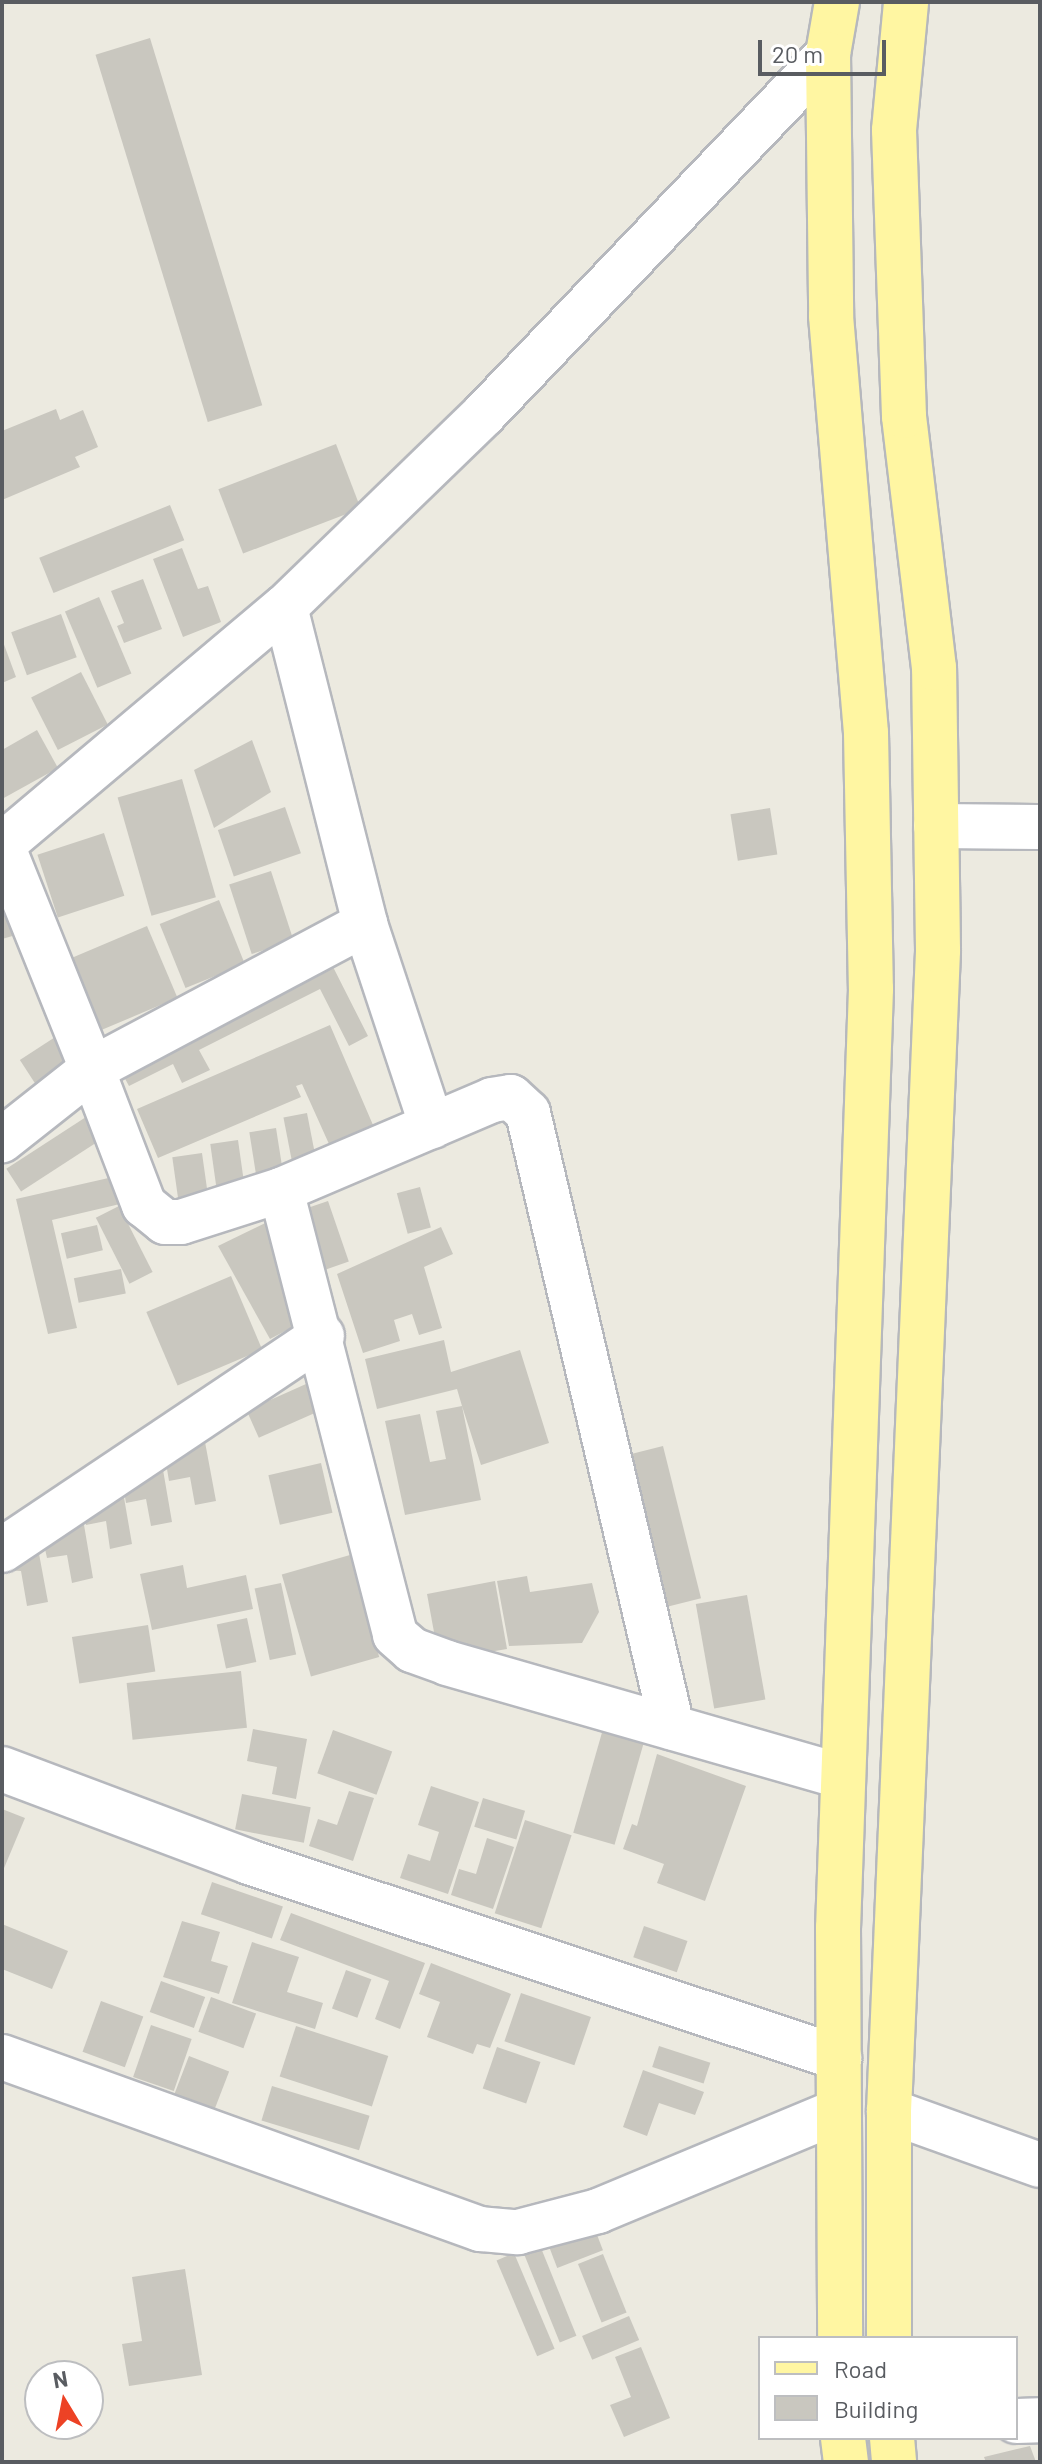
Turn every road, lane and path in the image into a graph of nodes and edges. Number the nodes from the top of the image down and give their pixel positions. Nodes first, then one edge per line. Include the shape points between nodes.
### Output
1 (837, 2) edge
2 (906, 2) edge
3 (828, 54) junction
4 (285, 607) junction
5 (936, 826) junction
6 (1040, 827) edge
7 (2, 845) edge
8 (365, 924) junction
9 (92, 1069) junction
10 (432, 1126) junction
11 (2, 1140) edge
12 (281, 1190) junction
13 (322, 1336) junction
14 (2, 1550) edge
15 (672, 1727) junction
16 (2, 1769) edge
17 (842, 1776) junction
18 (2, 2057) edge
19 (839, 2058) junction
20 (838, 2111) junction
21 (889, 2111) junction
22 (1040, 2165) edge
23 (840, 2336) edge
24 (889, 2336) edge
25 (1040, 2420) edge
26 (1018, 2421) edge
27 (843, 2440) edge
28 (892, 2440) edge
29 (846, 2462) edge
30 (894, 2462) edge

1 - 3 main road
2 - 5 main road via 894,130 901,337 904,416 934,668
3 - 4 street via 484,414
3 - 17 main road via 831,316 866,733 871,989
4 - 7 street
4 - 8 street
5 - 6 street
5 - 21 main road via 933,1126
7 - 9 street
8 - 9 street
8 - 10 street
9 - 11 street
9 - 12 street via 153,1217 181,1222
10 - 12 street
10 - 15 street via 511,1097 528,1113
12 - 13 street
13 - 14 street
13 - 15 street via 395,1635 412,1650 447,1663
15 - 17 street
16 - 19 street via 249,1862
17 - 19 main road
18 - 20 street via 480,2229 518,2232 598,2211
19 - 20 main road
20 - 23 main road
21 - 22 street
21 - 24 main road
25 - 26 street
27 - 29 main road
28 - 30 main road

